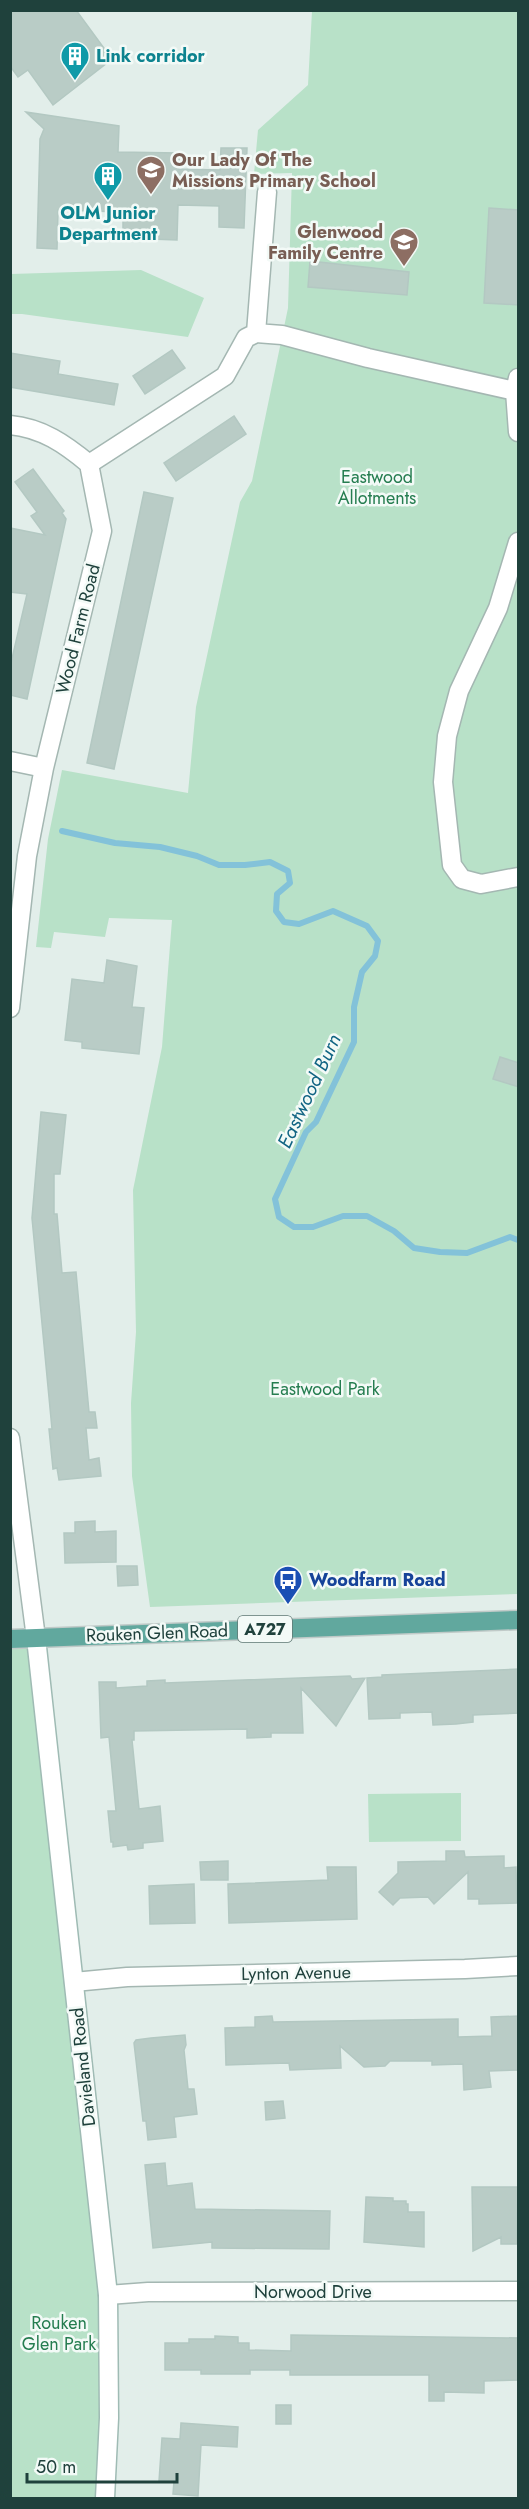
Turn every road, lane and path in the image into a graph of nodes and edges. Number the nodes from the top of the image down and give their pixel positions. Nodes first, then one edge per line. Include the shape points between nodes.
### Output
1 (267, 192) dead end
2 (256, 333) junction
3 (517, 385) edge
4 (10, 425) edge
5 (519, 432) edge
6 (89, 464) junction
7 (519, 542) edge
8 (10, 761) edge
9 (44, 768) junction
10 (17, 871) edge
11 (519, 877) edge
12 (10, 1008) edge
13 (10, 1438) edge
14 (519, 1620) edge
15 (10, 1638) edge
16 (36, 1638) junction
17 (519, 1966) edge
18 (74, 1982) junction
19 (519, 2291) edge
20 (108, 2295) junction
21 (105, 2499) edge

1 - 2 street
2 - 3 street via 282,335 368,358
2 - 6 street via 246,338 225,376
3 - 5 street
4 - 6 street via 45,433
6 - 9 street, Wood Farm Road via 102,531
7 - 11 street via 498,608 459,692 447,736 443,782 452,865 462,879 481,884
8 - 9 street
9 - 10 street, Wood Farm Road
10 - 12 street, Wood Farm Road
13 - 16 street
14 - 16 main road, Rouken Glen Road / A727
15 - 16 main road, Rouken Glen Road / A727
16 - 18 street, Davieland Road
17 - 18 street, Lynton Avenue via 127,1977
18 - 20 street, Davieland Road
19 - 20 street, Norwood Drive
20 - 21 street, Davieland Road

